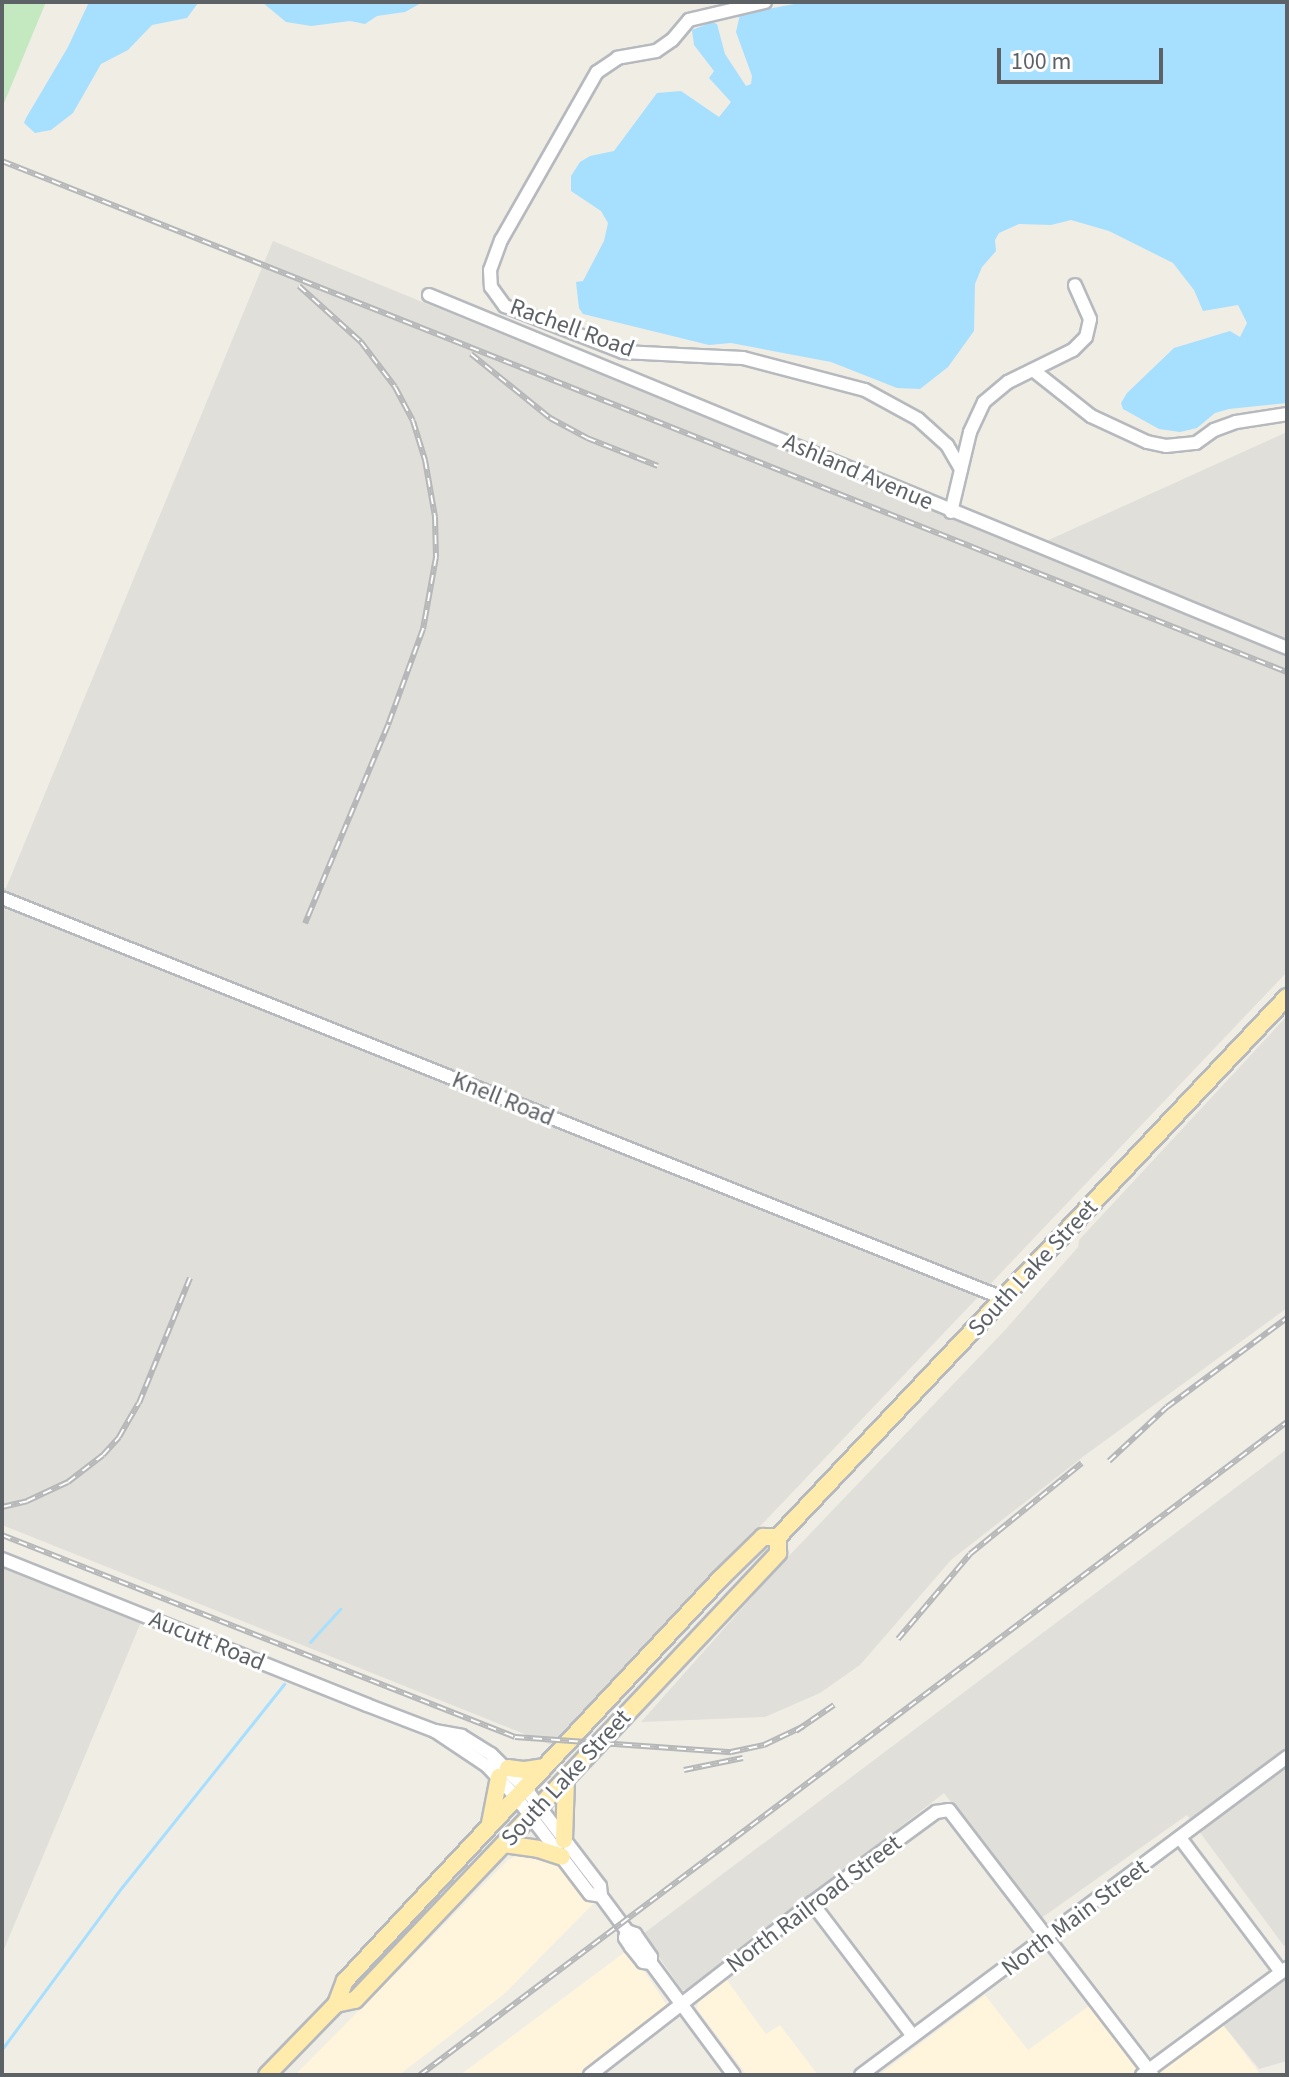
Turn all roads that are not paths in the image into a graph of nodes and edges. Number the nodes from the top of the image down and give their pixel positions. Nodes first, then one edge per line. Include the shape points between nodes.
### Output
1 (765, 2) edge
2 (1075, 285) dead end
3 (429, 295) dead end
4 (1033, 370) junction
5 (1287, 414) edge
6 (961, 469) junction
7 (951, 512) junction
8 (1287, 648) edge
9 (2, 898) edge
10 (1287, 997) edge
11 (1005, 1299) junction
12 (778, 1537) junction
13 (2, 1559) edge
14 (1287, 1757) edge
15 (545, 1767) junction
16 (503, 1772) junction
17 (566, 1779) junction
18 (521, 1793) junction
19 (534, 1812) junction
20 (488, 1827) junction
21 (1180, 1838) junction
22 (564, 1840) junction
23 (504, 1844) junction
24 (562, 1857) junction
25 (601, 1896) junction
26 (812, 1903) junction
27 (1048, 1938) junction
28 (1284, 1970) edge
29 (336, 2004) junction
30 (681, 2004) junction
31 (913, 2036) junction
32 (1147, 2073) edge
33 (267, 2075) edge
34 (590, 2075) edge
35 (734, 2075) edge
36 (861, 2075) edge

1 - 6 street, Rachell Road via 689,20 656,51 618,58 597,72 501,240 490,270 491,287 505,306 623,352 743,358 865,390 918,419 947,445
2 - 4 street via 1091,329 1081,345
3 - 7 street, Ashland Avenue
4 - 5 street via 1091,416 1166,446 1196,443 1236,422
4 - 6 street via 984,402 974,418
6 - 7 street
7 - 8 street, Ashland Avenue
9 - 11 street, Knell Road
10 - 11 main road, South Lake Street
11 - 12 main road, South Lake Street
12 - 15 main road, South Lake Street via 763,1537
12 - 17 main road, South Lake Street via 778,1553
13 - 16 street, Aucutt Road via 435,1731
14 - 21 street, North Main Street
15 - 16 main road
15 - 18 main road, South Lake Street
16 - 18 street, Aucutt Road
16 - 20 main road
17 - 19 main road, South Lake Street
17 - 22 main road
18 - 19 street, Aucutt Road
18 - 20 main road, South Lake Street
19 - 22 street
19 - 23 main road, South Lake Street
19 - 24 street
20 - 29 main road, South Lake Street via 345,1981
21 - 27 street, North Main Street
21 - 28 street
22 - 25 street via 600,1886
23 - 24 main road
23 - 29 main road, South Lake Street via 355,2000
24 - 25 street via 590,1894
25 - 30 street via 627,1931 625,1938
26 - 27 street, North Railroad Street via 936,1812 949,1810
26 - 30 street, North Railroad Street
26 - 31 street
27 - 31 street, North Main Street
27 - 32 street
28 - 32 street
29 - 33 main road, South Lake Street
30 - 34 street, North Railroad Street
30 - 35 street
31 - 36 street, North Main Street

